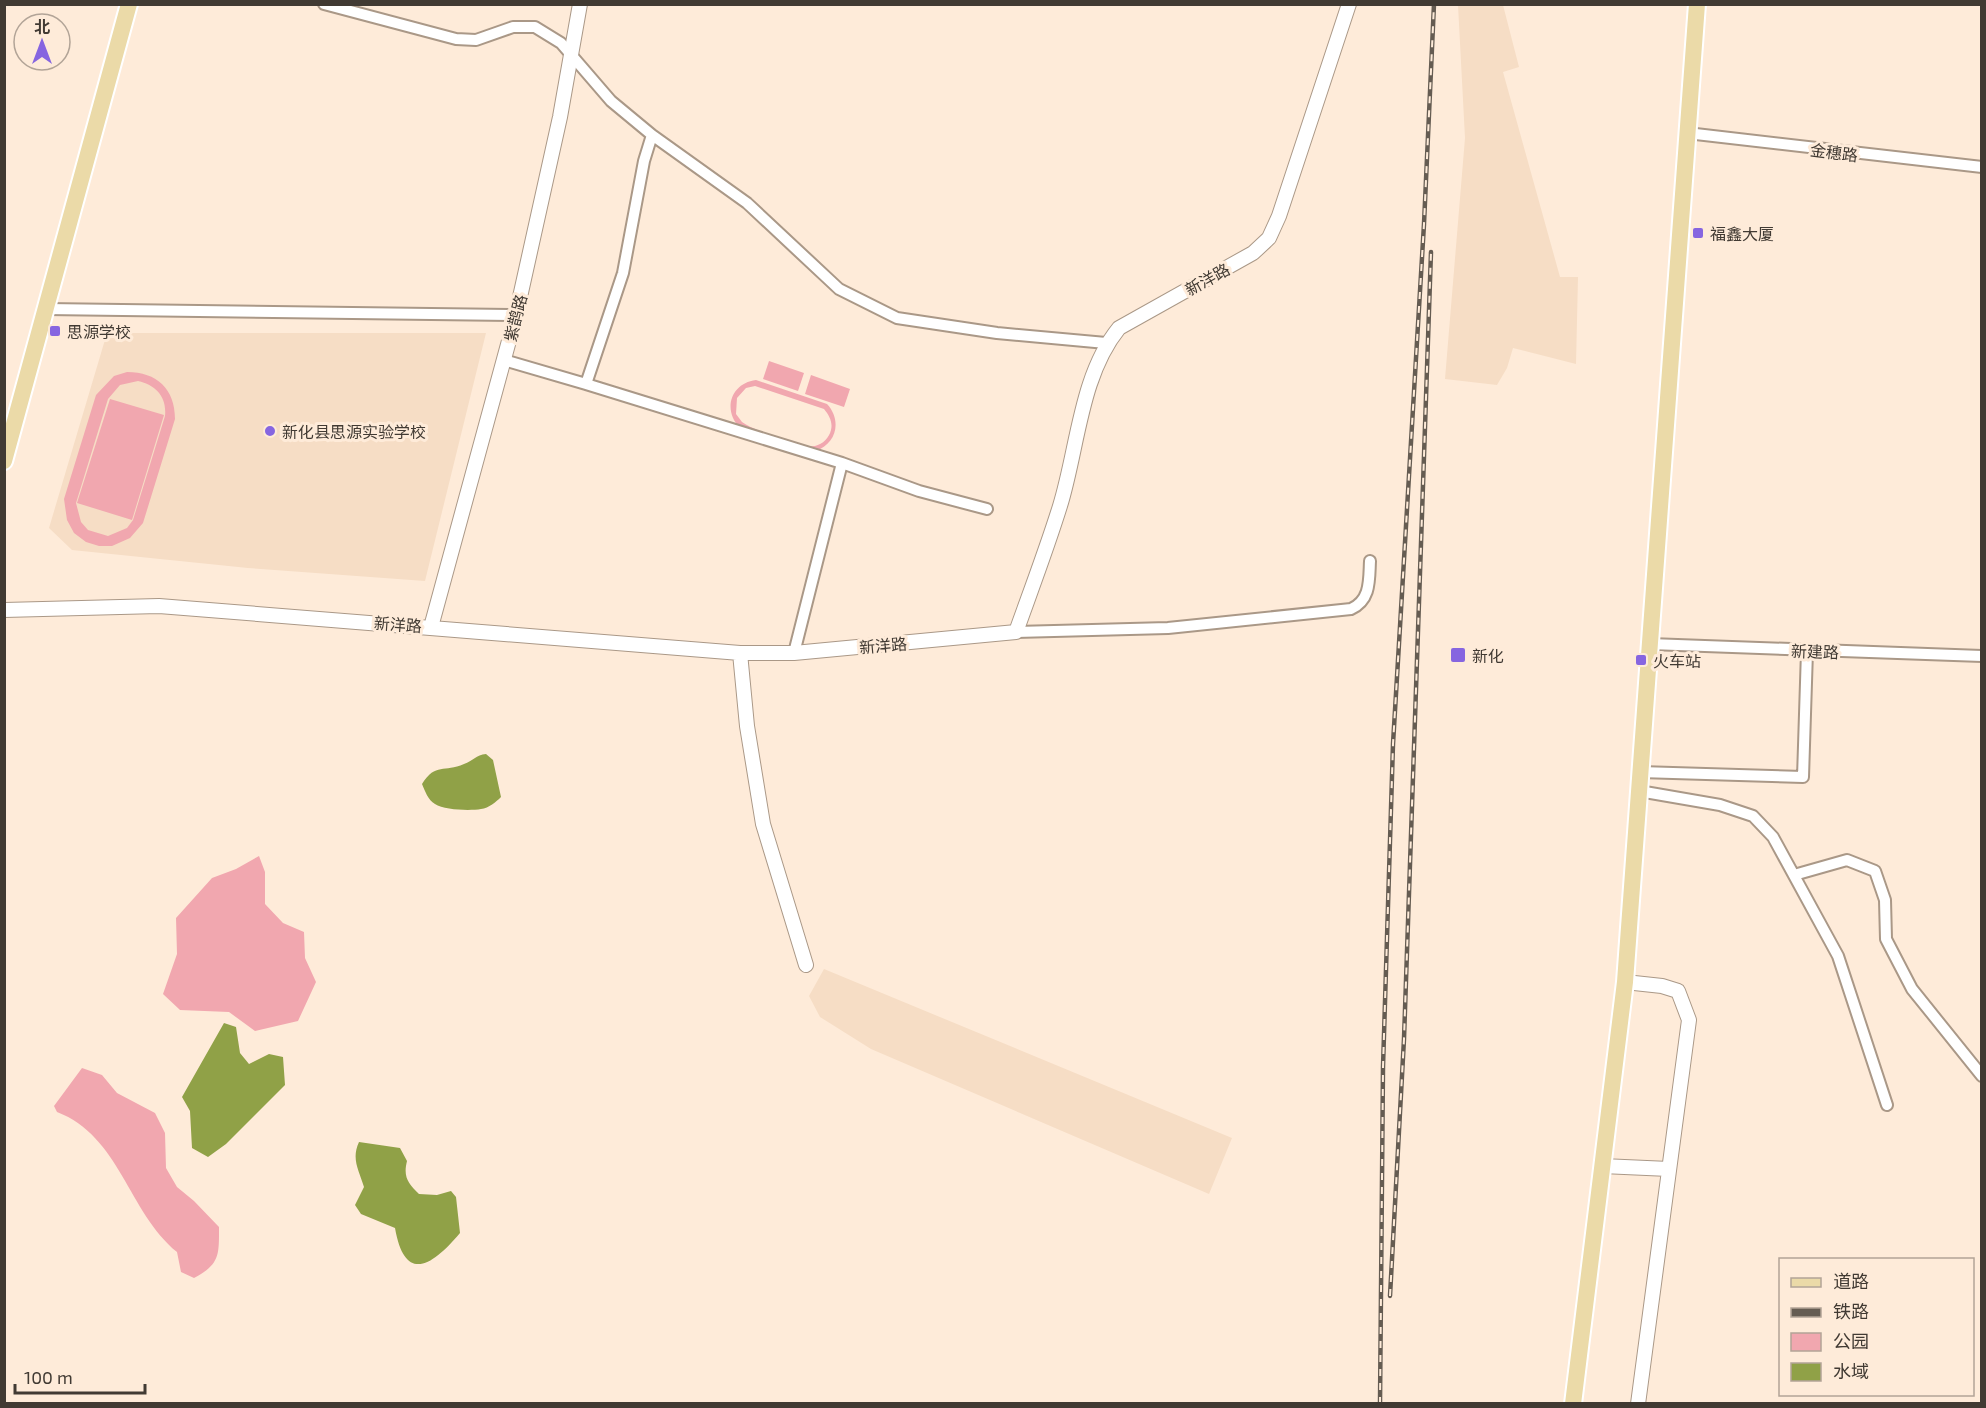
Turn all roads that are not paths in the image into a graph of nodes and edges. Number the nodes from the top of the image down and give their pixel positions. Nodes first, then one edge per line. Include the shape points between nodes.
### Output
1 (129, 4) edge
2 (324, 4) edge
3 (580, 4) edge
4 (1349, 4) edge
5 (1697, 4) edge
6 (571, 54) junction
7 (1687, 133) junction
8 (652, 135) junction
9 (1982, 167) edge
10 (46, 309) junction
11 (516, 315) junction
12 (1107, 343) junction
13 (504, 360) junction
14 (586, 384) junction
15 (4, 461) edge
16 (842, 464) junction
17 (987, 509) dead end
18 (1370, 561) dead end
19 (4, 610) edge
20 (431, 627) junction
21 (1016, 632) junction
22 (1650, 644) junction
23 (1807, 651) junction
24 (740, 653) junction
25 (794, 653) junction
26 (1982, 656) edge
27 (1640, 772) junction
28 (1639, 791) junction
29 (1794, 875) junction
30 (807, 965) dead end
31 (1624, 982) junction
32 (1982, 1076) edge
33 (1887, 1105) dead end
34 (1602, 1166) junction
35 (1670, 1169) junction
36 (1573, 1404) edge
37 (1638, 1404) edge

1 - 10 main road
2 - 6 street via 456,39 476,40 513,27 535,27
3 - 6 street, 紫鹊路
4 - 12 street, 新洋路 via 1269,238 1253,254 1119,328
5 - 7 main road
6 - 8 street via 611,101
6 - 11 street, 紫鹊路
7 - 9 street, 金穗路
7 - 22 main road
8 - 12 street via 747,203 839,289 897,318 997,333
8 - 14 street via 623,273
10 - 11 street
10 - 15 main road
11 - 13 street, 紫鹊路
12 - 21 street, 新洋路 via 1085,401 1060,505
13 - 14 street
13 - 20 street, 紫鹊路
14 - 16 street
16 - 17 street
16 - 25 street
18 - 21 street via 1367,595 1351,609 1168,628
19 - 20 street, 新洋路 via 159,606
20 - 24 street, 新洋路
21 - 25 street, 新洋路
22 - 23 street, 新建路
22 - 27 main road
23 - 26 street, 新建路
23 - 27 street via 1803,777
24 - 25 street, 新洋路
24 - 30 street via 762,824
27 - 28 main road
28 - 29 street via 1720,805 1753,816 1773,837
28 - 31 main road
29 - 32 street via 1847,860 1875,871 1885,900 1886,939 1912,989
29 - 33 street via 1838,956
31 - 34 main road
31 - 35 street via 1678,991 1689,1020
34 - 35 street
34 - 36 main road
35 - 37 street

